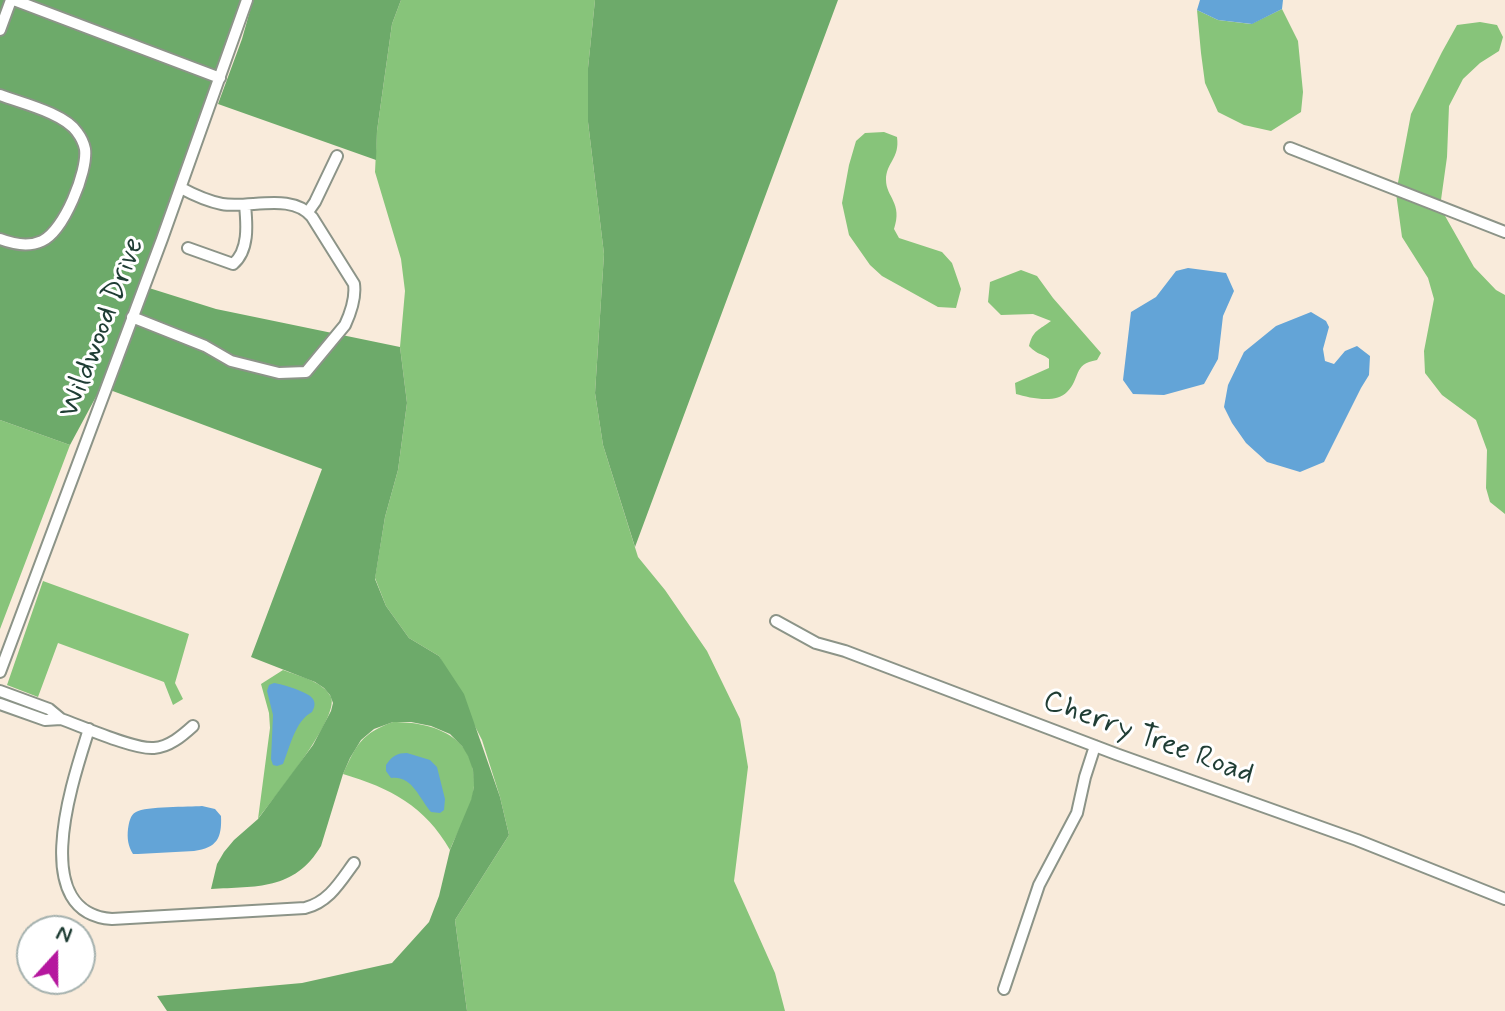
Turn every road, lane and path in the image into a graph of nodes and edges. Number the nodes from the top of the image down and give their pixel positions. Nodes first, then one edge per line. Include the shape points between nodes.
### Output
1 (12, 0) edge
2 (247, 0) edge
3 (0, 30) edge
4 (220, 78) junction
5 (0, 95) edge
6 (1290, 148) dead end
7 (337, 156) dead end
8 (181, 188) junction
9 (245, 205) junction
10 (308, 212) junction
11 (1505, 232) edge
12 (0, 239) edge
13 (188, 248) dead end
14 (132, 317) junction
15 (776, 621) dead end
16 (0, 672) edge
17 (0, 691) edge
18 (0, 704) edge
19 (61, 719) junction
20 (193, 726) dead end
21 (89, 729) junction
22 (1095, 746) junction
23 (354, 863) dead end
24 (1505, 899) edge
25 (1004, 989) dead end

1 - 3 street
1 - 4 street
2 - 4 street, Wildwood Drive
4 - 8 street, Wildwood Drive
5 - 12 street via 62,118 85,148 84,167 56,231 42,242
6 - 11 street
7 - 10 street
8 - 9 street via 202,199
8 - 14 street, Wildwood Drive
9 - 10 street via 290,204
9 - 13 street via 241,257 233,264
10 - 14 street via 354,284 355,296 345,325 306,372 279,373 231,361
14 - 16 street, Wildwood Drive
15 - 22 street, Cherry Tree Road via 816,643
17 - 19 street via 49,709
18 - 19 street via 45,720
19 - 21 street
20 - 21 street via 153,748
21 - 23 street via 71,791 63,845 66,889 83,910 112,919 305,908 328,896
22 - 24 street, Cherry Tree Road
22 - 25 street via 1077,813 1039,885

